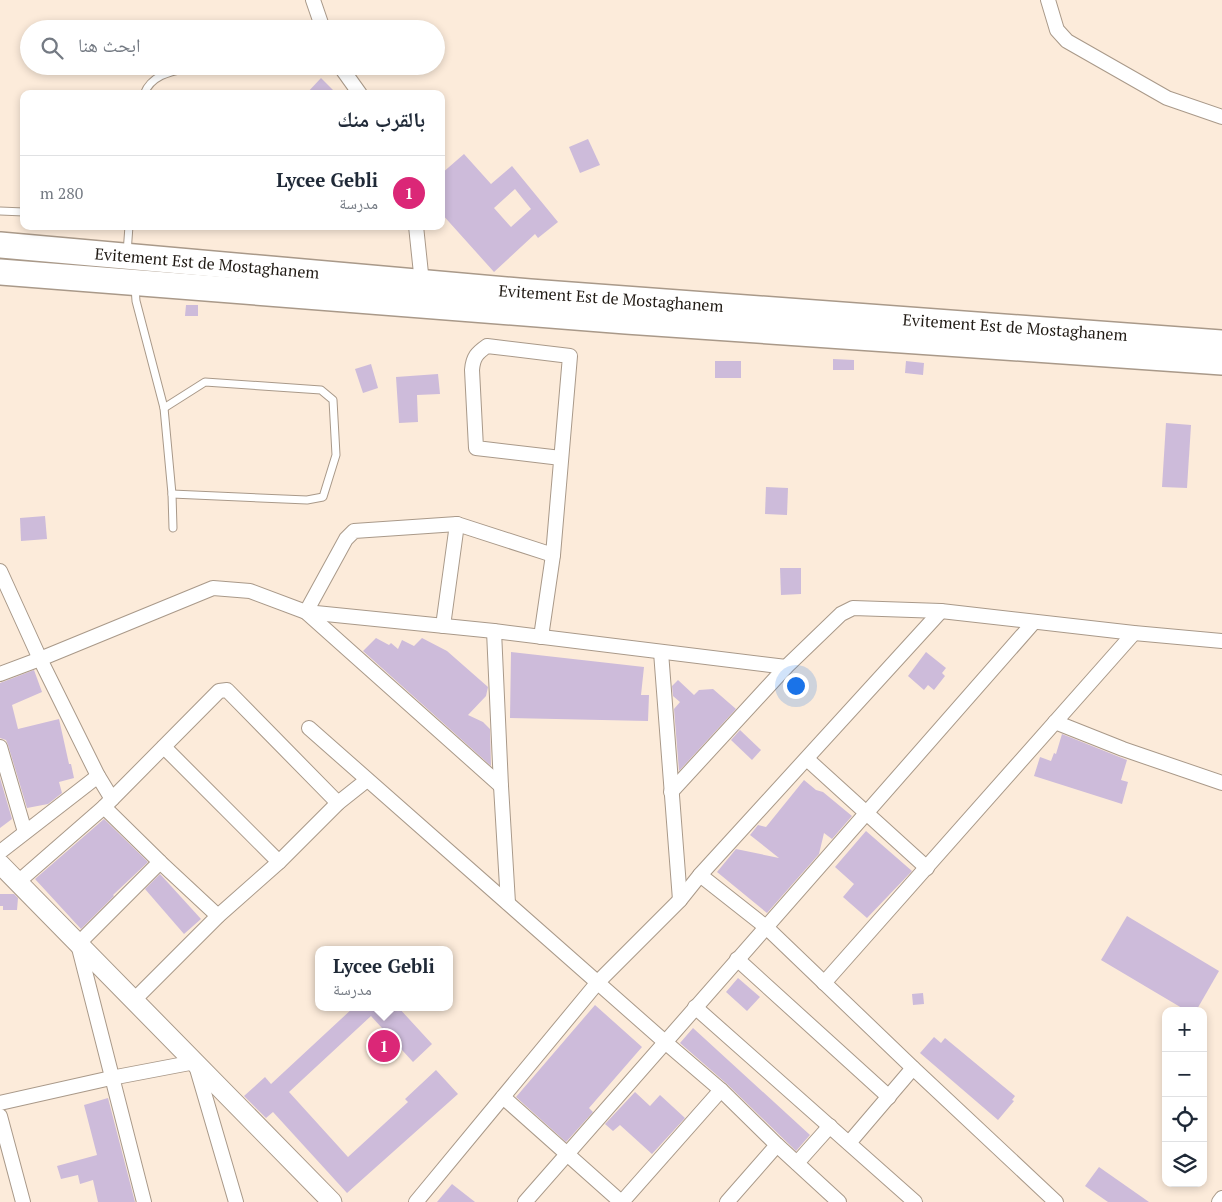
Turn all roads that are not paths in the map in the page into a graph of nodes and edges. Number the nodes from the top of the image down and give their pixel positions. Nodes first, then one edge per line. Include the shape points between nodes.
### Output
1 (313, 0) edge
2 (1048, 0) edge
3 (319, 20) edge
4 (162, 75) edge
5 (346, 75) edge
6 (146, 90) edge
7 (357, 90) edge
8 (1222, 117) edge
9 (0, 210) edge
10 (20, 212) edge
11 (129, 230) edge
12 (416, 230) edge
13 (0, 245) edge
14 (127, 256) junction
15 (0, 272) edge
16 (134, 282) junction
17 (422, 282) junction
18 (1222, 342) edge
19 (1222, 362) edge
20 (164, 408) junction
21 (561, 458) junction
22 (172, 494) junction
23 (457, 524) junction
24 (173, 528) dead end
25 (553, 555) junction
26 (0, 571) edge
27 (942, 611) junction
28 (306, 612) junction
29 (1034, 622) junction
30 (443, 626) junction
31 (494, 631) junction
32 (1134, 633) junction
33 (541, 637) junction
34 (1222, 641) edge
35 (661, 652) junction
36 (40, 659) junction
37 (786, 667) junction
38 (0, 674) edge
39 (1055, 722) junction
40 (309, 728) dead end
41 (0, 747) edge
42 (164, 747) junction
43 (807, 759) junction
44 (98, 776) junction
45 (367, 780) junction
46 (1222, 783) edge
47 (500, 786) junction
48 (671, 792) junction
49 (108, 803) junction
50 (338, 804) junction
51 (866, 812) junction
52 (25, 832) junction
53 (0, 852) edge
54 (160, 862) junction
55 (279, 862) junction
56 (0, 864) edge
57 (926, 868) junction
58 (700, 875) junction
59 (18, 882) junction
60 (680, 900) junction
61 (508, 903) junction
62 (218, 916) junction
63 (766, 927) junction
64 (78, 944) junction
65 (737, 959) junction
66 (598, 982) junction
67 (824, 983) junction
68 (134, 1000) junction
69 (695, 1008) junction
70 (665, 1042) junction
71 (194, 1062) junction
72 (913, 1068) junction
73 (111, 1078) junction
74 (721, 1090) junction
75 (503, 1097) junction
76 (889, 1097) junction
77 (0, 1103) edge
78 (0, 1116) edge
79 (830, 1126) junction
80 (849, 1143) junction
81 (777, 1144) junction
82 (567, 1154) junction
83 (797, 1163) junction
84 (1222, 1198) edge
85 (833, 1200) edge
86 (326, 1201) edge
87 (23, 1202) edge
88 (144, 1202) edge
89 (236, 1202) edge
90 (416, 1202) edge
91 (525, 1202) edge
92 (621, 1202) edge
93 (727, 1202) edge
94 (915, 1202) edge
95 (1056, 1202) edge
96 (1219, 1202) edge

1 - 3 street
2 - 8 street via 1056,30 1066,41 1167,98
4 - 6 lane
5 - 7 street
9 - 10 lane
11 - 14 lane
12 - 17 street
13 - 14 highway, Evitement Est de Mostaghanem
14 - 17 highway, Evitement Est de Mostaghanem
15 - 16 highway, Evitement Est de Mostaghanem
16 - 19 highway, Evitement Est de Mostaghanem
16 - 20 lane
17 - 18 highway, Evitement Est de Mostaghanem
20 - 22 lane
20 - 22 lane via 205,382 322,390 333,400 336,455 323,497 308,500
21 - 21 street via 476,448 472,370 476,354 487,346 570,356
21 - 25 street
22 - 24 lane
23 - 25 street
23 - 28 street via 354,531 346,538
23 - 30 street
25 - 33 street
26 - 36 street
27 - 29 street
27 - 37 street via 846,610
27 - 43 street
28 - 30 street
28 - 36 street via 250,591 213,588
28 - 47 street
29 - 32 street
29 - 51 street
30 - 31 street
31 - 33 street
31 - 47 street
32 - 34 street
32 - 39 street
33 - 35 street
35 - 37 street
35 - 48 street
36 - 38 street
36 - 44 street
37 - 48 street
39 - 46 street
39 - 57 street
40 - 45 street
41 - 52 street
42 - 49 street
42 - 50 street via 219,691 228,690
42 - 55 street
43 - 51 street
43 - 58 street
44 - 49 street
44 - 52 street
45 - 50 street
45 - 61 street
47 - 61 street
48 - 60 street
49 - 54 street
49 - 59 street
50 - 55 street
51 - 57 street
51 - 63 street
52 - 53 street
54 - 62 street
54 - 64 street
55 - 62 street
56 - 59 street
57 - 67 street
58 - 60 street
58 - 63 street
59 - 64 street
60 - 66 street
61 - 66 street
62 - 68 street
63 - 65 street
63 - 67 street
64 - 68 street
64 - 73 street
65 - 69 street
65 - 76 street
66 - 70 street
66 - 75 street
67 - 72 street
68 - 71 street
69 - 70 street
69 - 79 street
70 - 74 street
70 - 82 street
71 - 73 street
71 - 86 street
71 - 89 street
72 - 76 street
72 - 95 street
73 - 77 street
73 - 88 street
74 - 81 street
74 - 92 street
75 - 82 street
75 - 90 street
76 - 80 street
78 - 87 street
79 - 80 street
79 - 83 street
80 - 94 street
81 - 83 street
81 - 93 street
82 - 91 street
82 - 92 street
83 - 85 street
84 - 96 street

